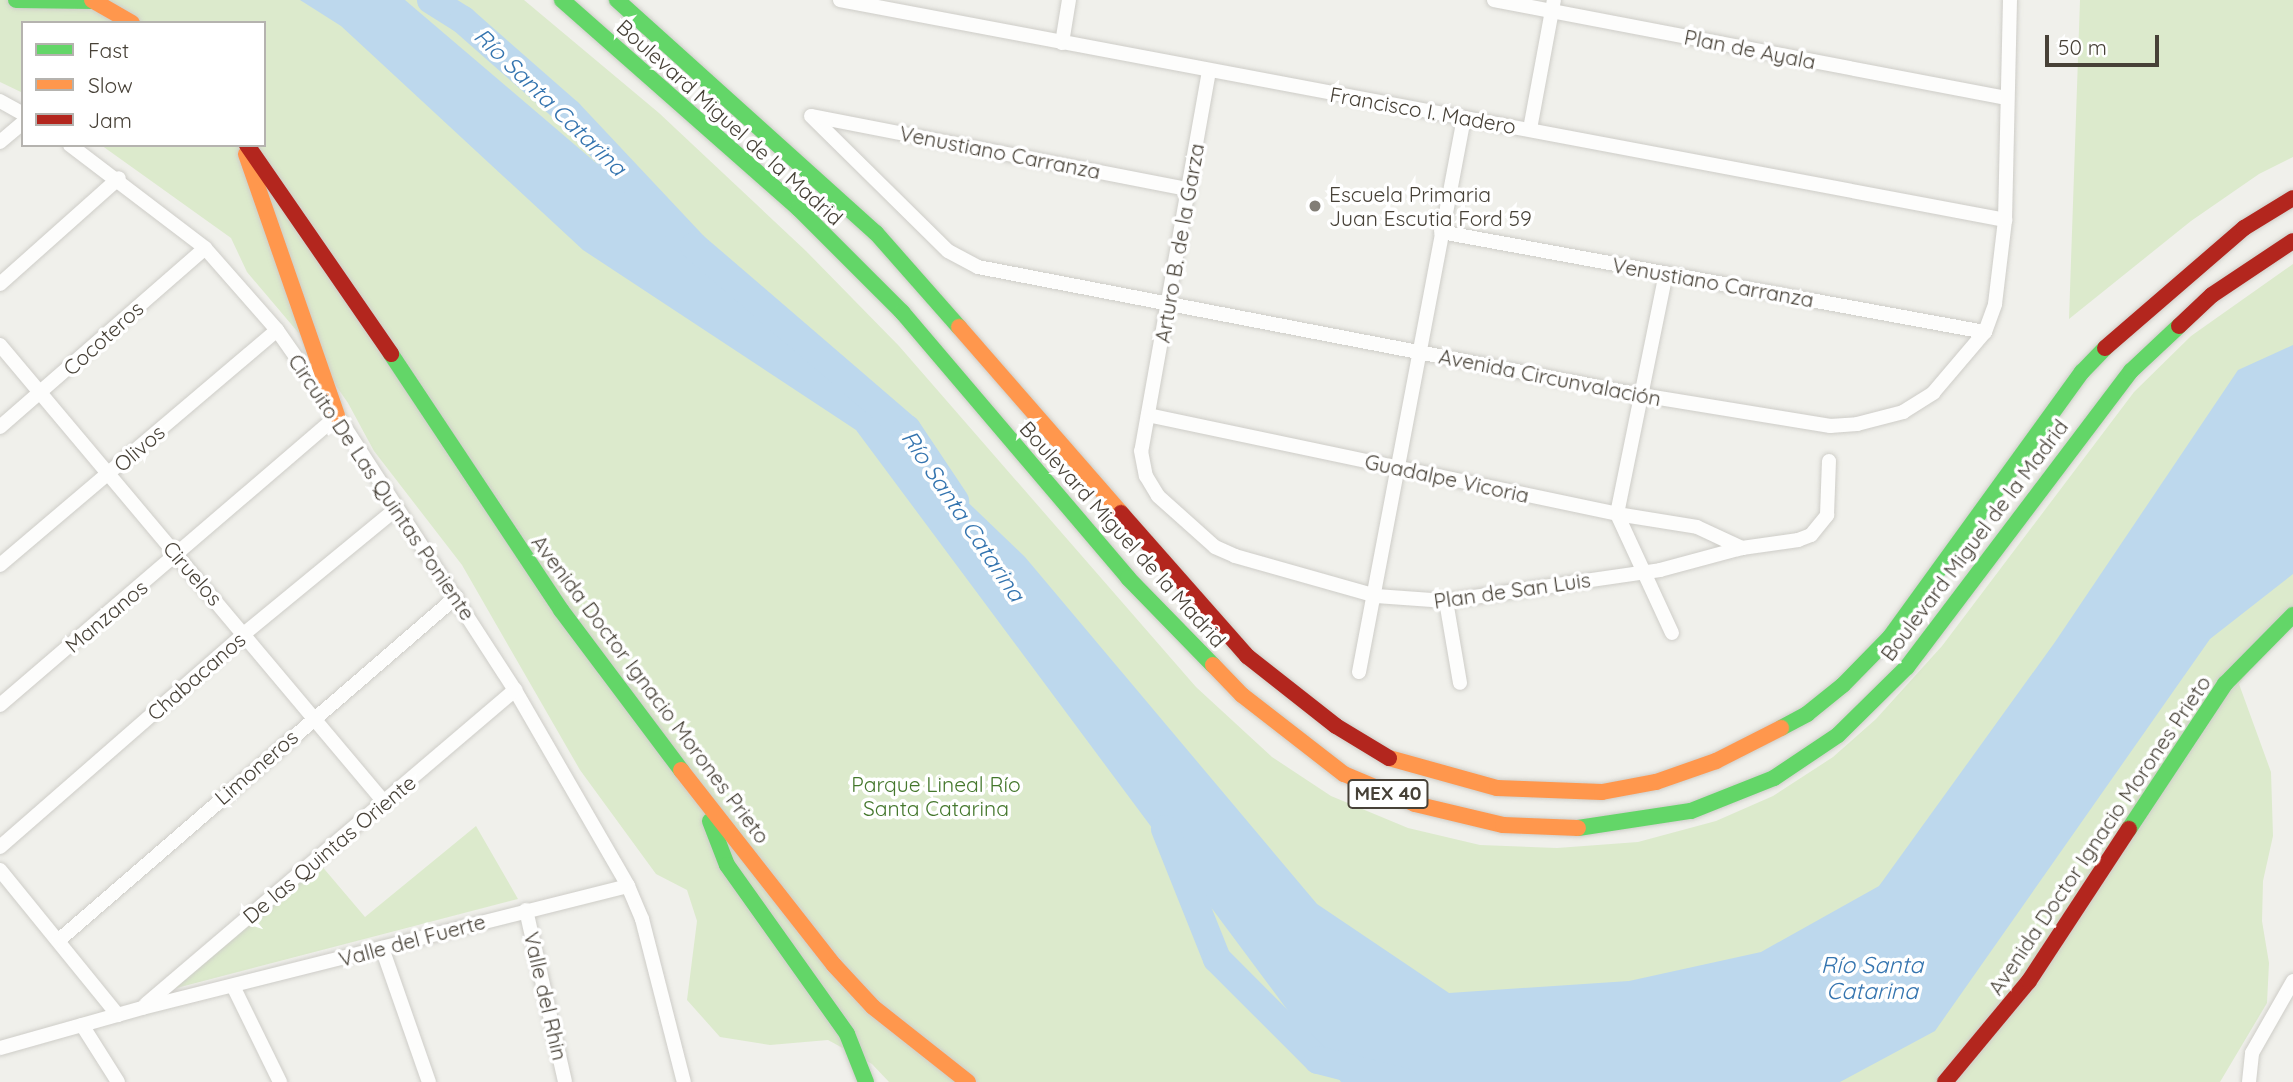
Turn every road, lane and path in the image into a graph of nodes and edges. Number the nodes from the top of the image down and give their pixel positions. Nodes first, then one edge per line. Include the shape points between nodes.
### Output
1 (16, 0) edge
2 (562, 0) edge
3 (617, 0) edge
4 (840, 0) edge
5 (1069, 0) edge
6 (1494, 0) edge
7 (2010, 0) edge
8 (93, 1) edge
9 (1553, 5) edge
10 (128, 21) edge
11 (1062, 43) junction
12 (1209, 71) junction
13 (2006, 98) junction
14 (0, 101) edge
15 (21, 113) edge
16 (811, 116) joint
17 (1464, 118) junction
18 (21, 125) edge
19 (1530, 129) junction
20 (0, 142) edge
21 (73, 147) edge
22 (247, 147) edge
23 (248, 147) edge
24 (119, 178) junction
25 (1189, 189) junction
26 (2293, 198) edge
27 (2005, 220) junction
28 (1441, 232) junction
29 (2293, 241) edge
30 (205, 248) junction
31 (1666, 273) junction
32 (0, 284) edge
33 (1169, 305) junction
34 (277, 330) junction
35 (1985, 332) junction
36 (0, 345) edge
37 (1417, 352) junction
38 (41, 393) junction
39 (1641, 395) junction
40 (1148, 415) junction
41 (337, 416) junction
42 (0, 427) edge
43 (1829, 461) dead end
44 (1396, 467) junction
45 (108, 474) junction
46 (396, 509) junction
47 (1617, 514) junction
48 (1742, 548) junction
49 (178, 556) junction
50 (0, 565) edge
51 (1643, 573) junction
52 (1376, 596) junction
53 (456, 597) junction
54 (1446, 601) junction
55 (2293, 615) edge
56 (245, 633) junction
57 (1672, 633) dead end
58 (1359, 672) dead end
59 (1460, 683) dead end
60 (515, 690) junction
61 (0, 705) edge
62 (315, 715) junction
63 (699, 793) junction
64 (384, 802) junction
65 (0, 847) edge
66 (0, 870) edge
67 (628, 886) junction
68 (526, 911) junction
69 (59, 940) junction
70 (382, 948) junction
71 (2293, 981) edge
72 (233, 986) junction
73 (142, 1008) junction
74 (118, 1016) junction
75 (82, 1025) junction
76 (0, 1048) edge
77 (118, 1082) edge
78 (280, 1082) edge
79 (429, 1082) edge
80 (565, 1082) edge
81 (684, 1082) edge
82 (866, 1082) edge
83 (968, 1082) edge
84 (1945, 1082) edge
85 (2249, 1082) edge

1 - 8 highway
2 - 29 highway, Boulevard Miguel de la Madrid / MEX 40 via 799,209 902,312 1128,578 1242,695 1344,774 1416,804 1503,825 1590,828 1692,811 1774,778 1838,735 1916,657 2131,371 2212,295
3 - 26 highway, Boulevard Miguel de la Madrid / MEX 40 via 876,233 1247,656 1336,726 1391,759 1497,788 1602,792 1656,782 1716,761 1807,714 1890,637 2082,372 2117,335 2224,243
4 - 11 street, Francisco I. Madero
5 - 11 street
6 - 9 street, Plan de Ayala
7 - 13 street, Avenida Circunvalación
8 - 10 highway
9 - 13 street, Plan de Ayala
9 - 19 street
11 - 12 street, Francisco I. Madero
12 - 17 street, Francisco I. Madero
12 - 25 street, Arturo B. de la Garza
13 - 27 street, Avenida Circunvalación
14 - 15 street
16 - 25 street, Venustiano Carranza
16 - 33 street, Avenida Circunvalación via 957,258 978,267
17 - 19 street, Francisco I. Madero
17 - 28 street
18 - 20 street
19 - 27 street, Francisco I. Madero
21 - 24 street, Circuito De Las Quintas Poniente
22 - 41 highway
23 - 63 highway, Avenida Doctor Ignacio Morones Prieto via 275,180 561,610
24 - 30 street, Circuito De Las Quintas Poniente
24 - 32 street
25 - 33 street, Arturo B. de la Garza
27 - 35 street, Avenida Circunvalación via 1997,295
28 - 31 street, Venustiano Carranza
28 - 37 street
30 - 34 street, Circuito De Las Quintas Poniente
30 - 38 street, Cocoteros
31 - 35 street, Venustiano Carranza
31 - 39 street
33 - 37 street, Avenida Circunvalación
33 - 40 street, Arturo B. de la Garza
34 - 41 street, Circuito De Las Quintas Poniente
34 - 45 street, Olivos
35 - 39 street, Avenida Circunvalación via 1933,393 1883,420 1830,426
36 - 38 street, Ciruelos
37 - 39 street, Avenida Circunvalación
37 - 44 street
38 - 42 street, Cocoteros
38 - 45 street, Ciruelos
39 - 47 street
40 - 44 street, Guadalpe Vicoria
40 - 52 street, Plan de San Luis via 1141,451 1146,476 1158,496 1193,530 1235,556
41 - 46 street, Circuito De Las Quintas Poniente
41 - 49 street, Manzanos
43 - 48 street, Plan de San Luis via 1827,515 1811,535
44 - 47 street, Guadalpe Vicoria
44 - 52 street
45 - 49 street, Ciruelos
45 - 50 street, Olivos
46 - 53 street, Circuito De Las Quintas Poniente
46 - 56 street, Chabacanos
47 - 48 street, Guadalpe Vicoria via 1698,527
47 - 51 street
48 - 51 street, Plan de San Luis
49 - 56 street, Ciruelos
49 - 61 street, Manzanos
51 - 54 street, Plan de San Luis
51 - 57 street
52 - 54 street, Plan de San Luis
52 - 58 street
53 - 60 street, Circuito De Las Quintas Poniente
53 - 62 street, Limoneros
54 - 59 street
55 - 84 highway, Avenida Doctor Ignacio Morones Prieto via 2225,684 2028,981
56 - 62 street, Ciruelos
56 - 65 street, Chabacanos
60 - 64 street, De las Quintas Oriente
60 - 67 street, Circuito De Las Quintas Poniente
62 - 64 street, Ciruelos
62 - 69 street, Limoneros
63 - 82 highway via 727,865 847,1034
63 - 83 highway, Avenida Doctor Ignacio Morones Prieto via 834,965 873,1007
64 - 73 street, De las Quintas Oriente
66 - 69 street
67 - 68 street, Valle del Fuerte
67 - 81 street via 642,919
68 - 70 street, Valle del Fuerte
68 - 80 street, Valle del Rhin
69 - 74 street
70 - 72 street, Valle del Fuerte
70 - 79 street
71 - 85 street via 2252,1053
72 - 73 street, Valle del Fuerte
72 - 78 street
73 - 74 street, Valle del Fuerte
74 - 75 street, Valle del Fuerte
75 - 76 street, Valle del Fuerte
75 - 77 street

